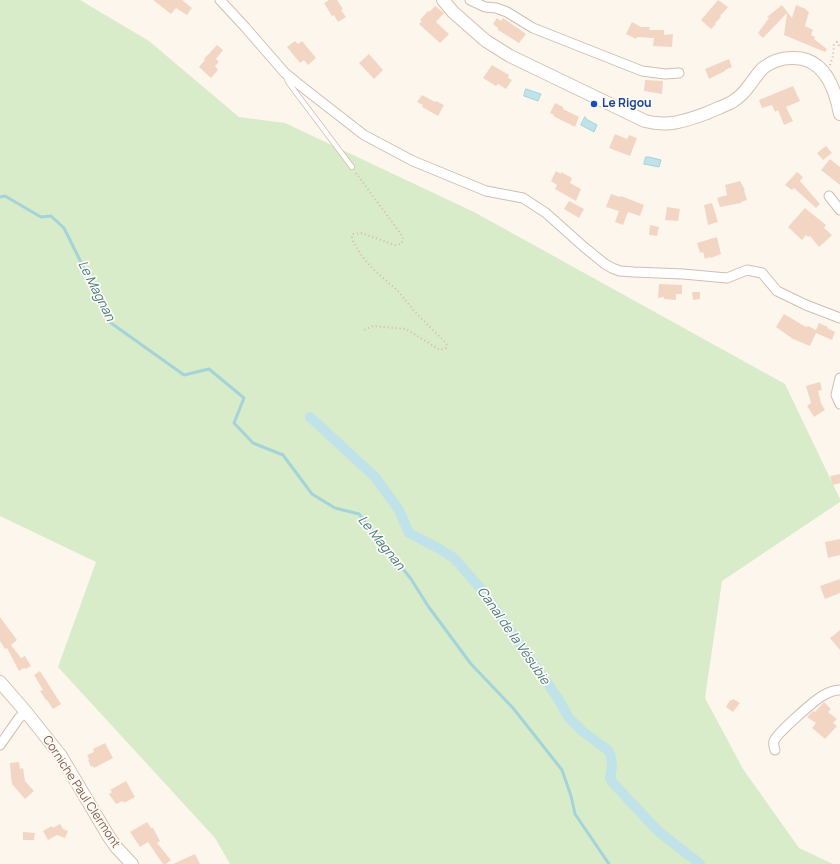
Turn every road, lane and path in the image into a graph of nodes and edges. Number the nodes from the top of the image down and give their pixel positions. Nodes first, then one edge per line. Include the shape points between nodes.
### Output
1 (220, 0) edge
2 (443, 0) edge
3 (470, 0) edge
4 (840, 47) edge
5 (285, 73) junction
6 (679, 73) dead end
7 (826, 75) junction
8 (840, 114) edge
9 (352, 167) joint
10 (829, 196) dead end
11 (840, 210) edge
12 (840, 318) edge
13 (362, 331) dead end
14 (840, 378) edge
15 (840, 404) edge
16 (0, 682) edge
17 (840, 690) edge
18 (26, 712) junction
19 (0, 745) edge
20 (775, 750) dead end
21 (132, 864) edge

1 - 5 street
2 - 7 street via 486,41 510,56 654,124 678,123 733,101 748,88 762,69 779,60 805,58
3 - 6 street via 485,7 507,12 533,28 642,71
4 - 7 path via 837,42 834,45
5 - 9 lane via 288,82
5 - 12 street via 364,135 413,161 486,190 523,198 546,213 612,268 620,271 726,278 747,270 762,273 777,291
7 - 8 street via 835,93
9 - 13 path via 403,237 401,244 395,245 357,233 353,234 353,241 373,269 397,290 447,345 440,350 406,329 373,326
10 - 11 street
14 - 15 street via 836,394
16 - 18 street, Corniche Paul Clermont
17 - 20 street via 823,695 784,729 774,740
18 - 19 street
18 - 21 street, Corniche Paul Clermont via 61,756 109,837

